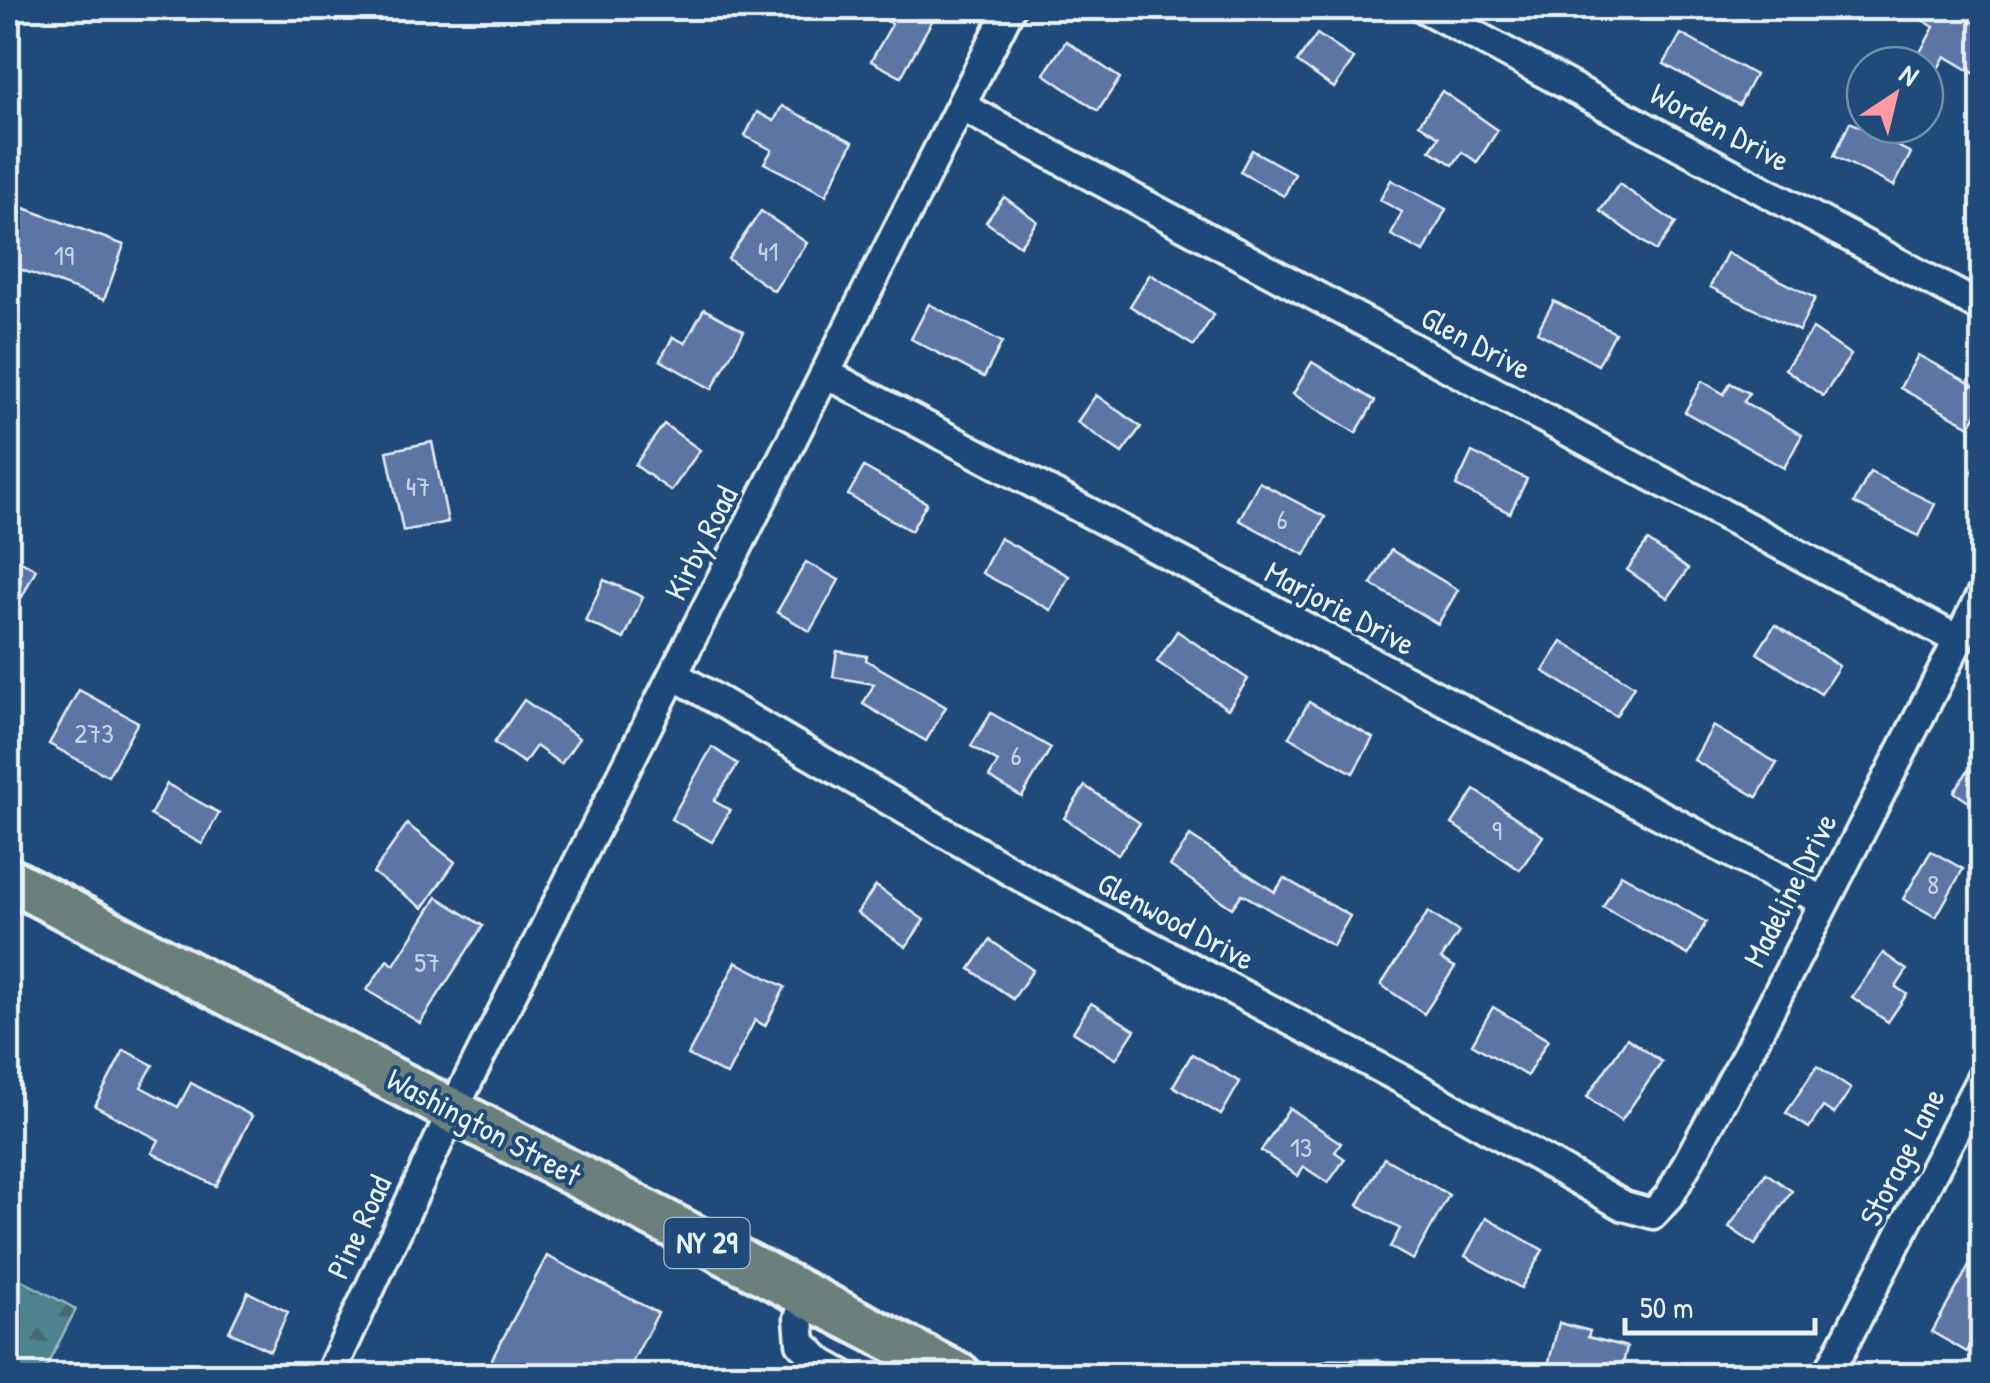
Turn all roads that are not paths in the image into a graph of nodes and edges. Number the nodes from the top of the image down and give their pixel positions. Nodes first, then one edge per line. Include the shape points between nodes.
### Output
1 (1010, 8) edge
2 (1424, 8) edge
3 (961, 106) junction
4 (1982, 308) edge
5 (826, 373) junction
6 (1982, 594) edge
7 (1958, 640) junction
8 (674, 675) junction
9 (8, 879) edge
10 (1823, 902) junction
11 (1982, 1077) edge
12 (453, 1110) junction
13 (1653, 1214) joint
14 (810, 1297) junction
15 (329, 1376) edge
16 (845, 1376) edge
17 (961, 1376) edge
18 (1331, 1376) edge
19 (1376, 1376) edge
20 (1827, 1376) edge

1 - 3 street, Kirby Road
2 - 4 street, Worden Drive
3 - 5 street, Kirby Road
3 - 7 street, Glen Drive
5 - 8 street, Kirby Road
5 - 10 street, Marjorie Drive
6 - 7 street, Madeline Drive
7 - 10 street, Madeline Drive
8 - 12 street, Kirby Road
8 - 13 street, Glenwood Drive via 1033,884 1624,1206
9 - 12 highway, Washington Street / NY 29
10 - 13 street, Madeline Drive via 1749,1050
11 - 20 street, Storage Lane
12 - 14 highway, Washington Street / NY 29
12 - 15 street, Pine Road
14 - 16 street via 799,1318 801,1343
14 - 17 highway, Washington Street / NY 29
18 - 19 street

